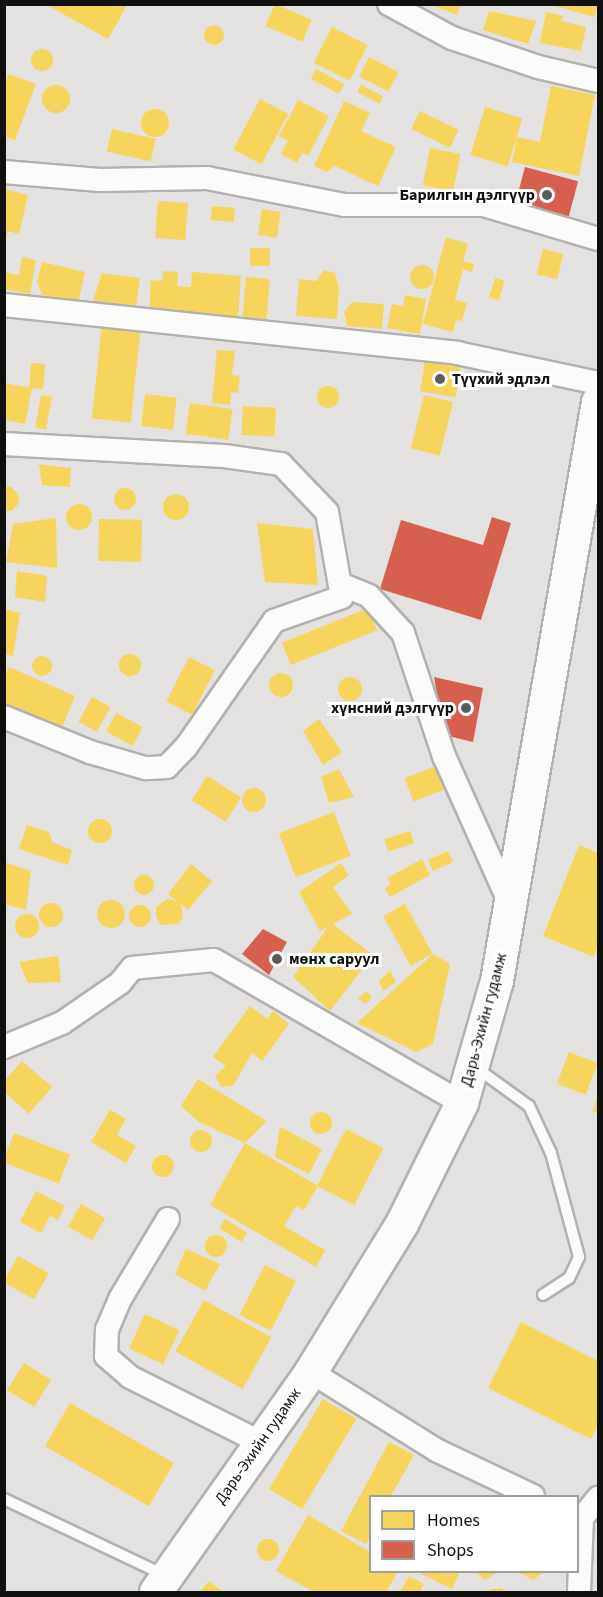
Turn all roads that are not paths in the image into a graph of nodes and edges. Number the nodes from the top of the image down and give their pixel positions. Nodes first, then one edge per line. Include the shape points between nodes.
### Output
1 (389, 4) edge
2 (598, 81) edge
3 (4, 172) edge
4 (598, 239) edge
5 (4, 305) edge
6 (598, 383) edge
7 (598, 402) edge
8 (4, 444) edge
9 (340, 584) junction
10 (4, 717) edge
11 (509, 901) junction
12 (4, 1047) edge
13 (475, 1067) junction
14 (462, 1103) junction
15 (168, 1219) dead end
16 (543, 1295) dead end
17 (311, 1372) junction
18 (260, 1442) junction
19 (529, 1495) edge
20 (598, 1498) edge
21 (4, 1499) edge
22 (580, 1517) edge
23 (161, 1584) edge
24 (579, 1593) edge

1 - 2 street via 452,38 538,67
3 - 4 street via 100,180 207,178 344,205 484,205
5 - 6 street via 457,353
7 - 11 main road, Дарь-Эхийн гудамж
8 - 9 street via 224,456 281,464 327,512
9 - 10 street via 342,597 274,621 186,747 167,767 145,768 90,752
9 - 11 street via 369,596 403,633 444,756
11 - 13 main road, Дарь-Эхийн гудамж via 497,981
12 - 14 street via 62,1023 120,983 132,968 214,960
13 - 14 main road, Дарь-Эхийн гудамж
13 - 16 lane via 529,1106 551,1153 579,1257 569,1278
14 - 17 main road, Дарь-Эхийн гудамж via 402,1224
15 - 18 street via 116,1309 107,1329 106,1356 130,1377
17 - 18 main road, Дарь-Эхийн гудамж
17 - 19 street via 438,1451
18 - 23 main road, Дарь-Эхийн гудамж
20 - 22 street
21 - 23 lane
22 - 24 street

